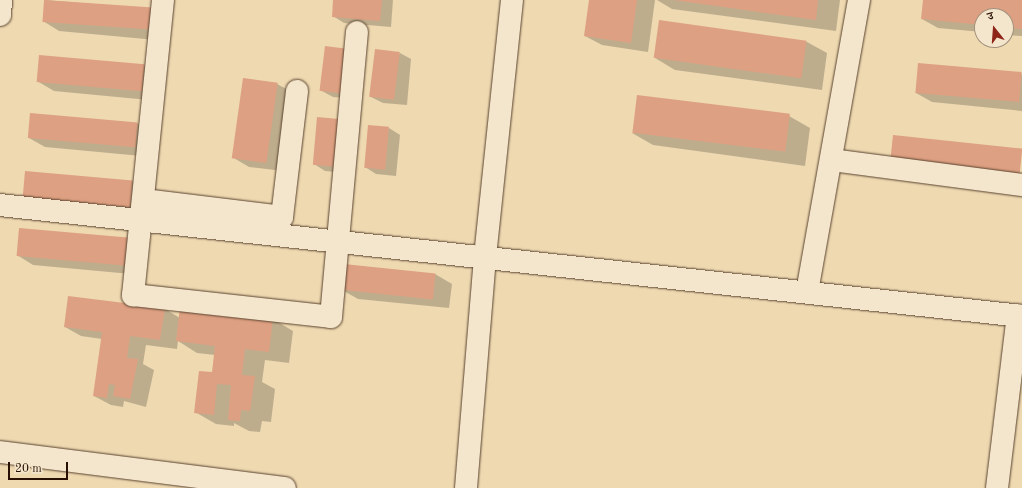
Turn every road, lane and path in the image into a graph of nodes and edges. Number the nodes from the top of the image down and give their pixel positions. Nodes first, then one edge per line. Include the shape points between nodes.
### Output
1 (2, 0) edge
2 (163, 0) edge
3 (512, 0) edge
4 (859, 0) edge
5 (0, 15) edge
6 (358, 32) dead end
7 (297, 91) dead end
8 (832, 160) junction
9 (1022, 185) edge
10 (0, 205) edge
11 (143, 210) junction
12 (335, 241) junction
13 (485, 257) junction
14 (807, 292) junction
15 (1020, 316) edge
16 (0, 452) edge
17 (251, 486) edge
18 (285, 488) edge
19 (466, 488) edge
20 (997, 488) edge

1 - 5 street
2 - 11 street
3 - 13 street
4 - 8 street
6 - 12 street
7 - 11 street via 282,218
8 - 9 street
8 - 14 street
10 - 11 street
11 - 12 street
11 - 12 street via 133,295 331,317
12 - 13 street
13 - 14 street
13 - 19 street
14 - 15 street
15 - 20 street
16 - 17 street
17 - 18 street

